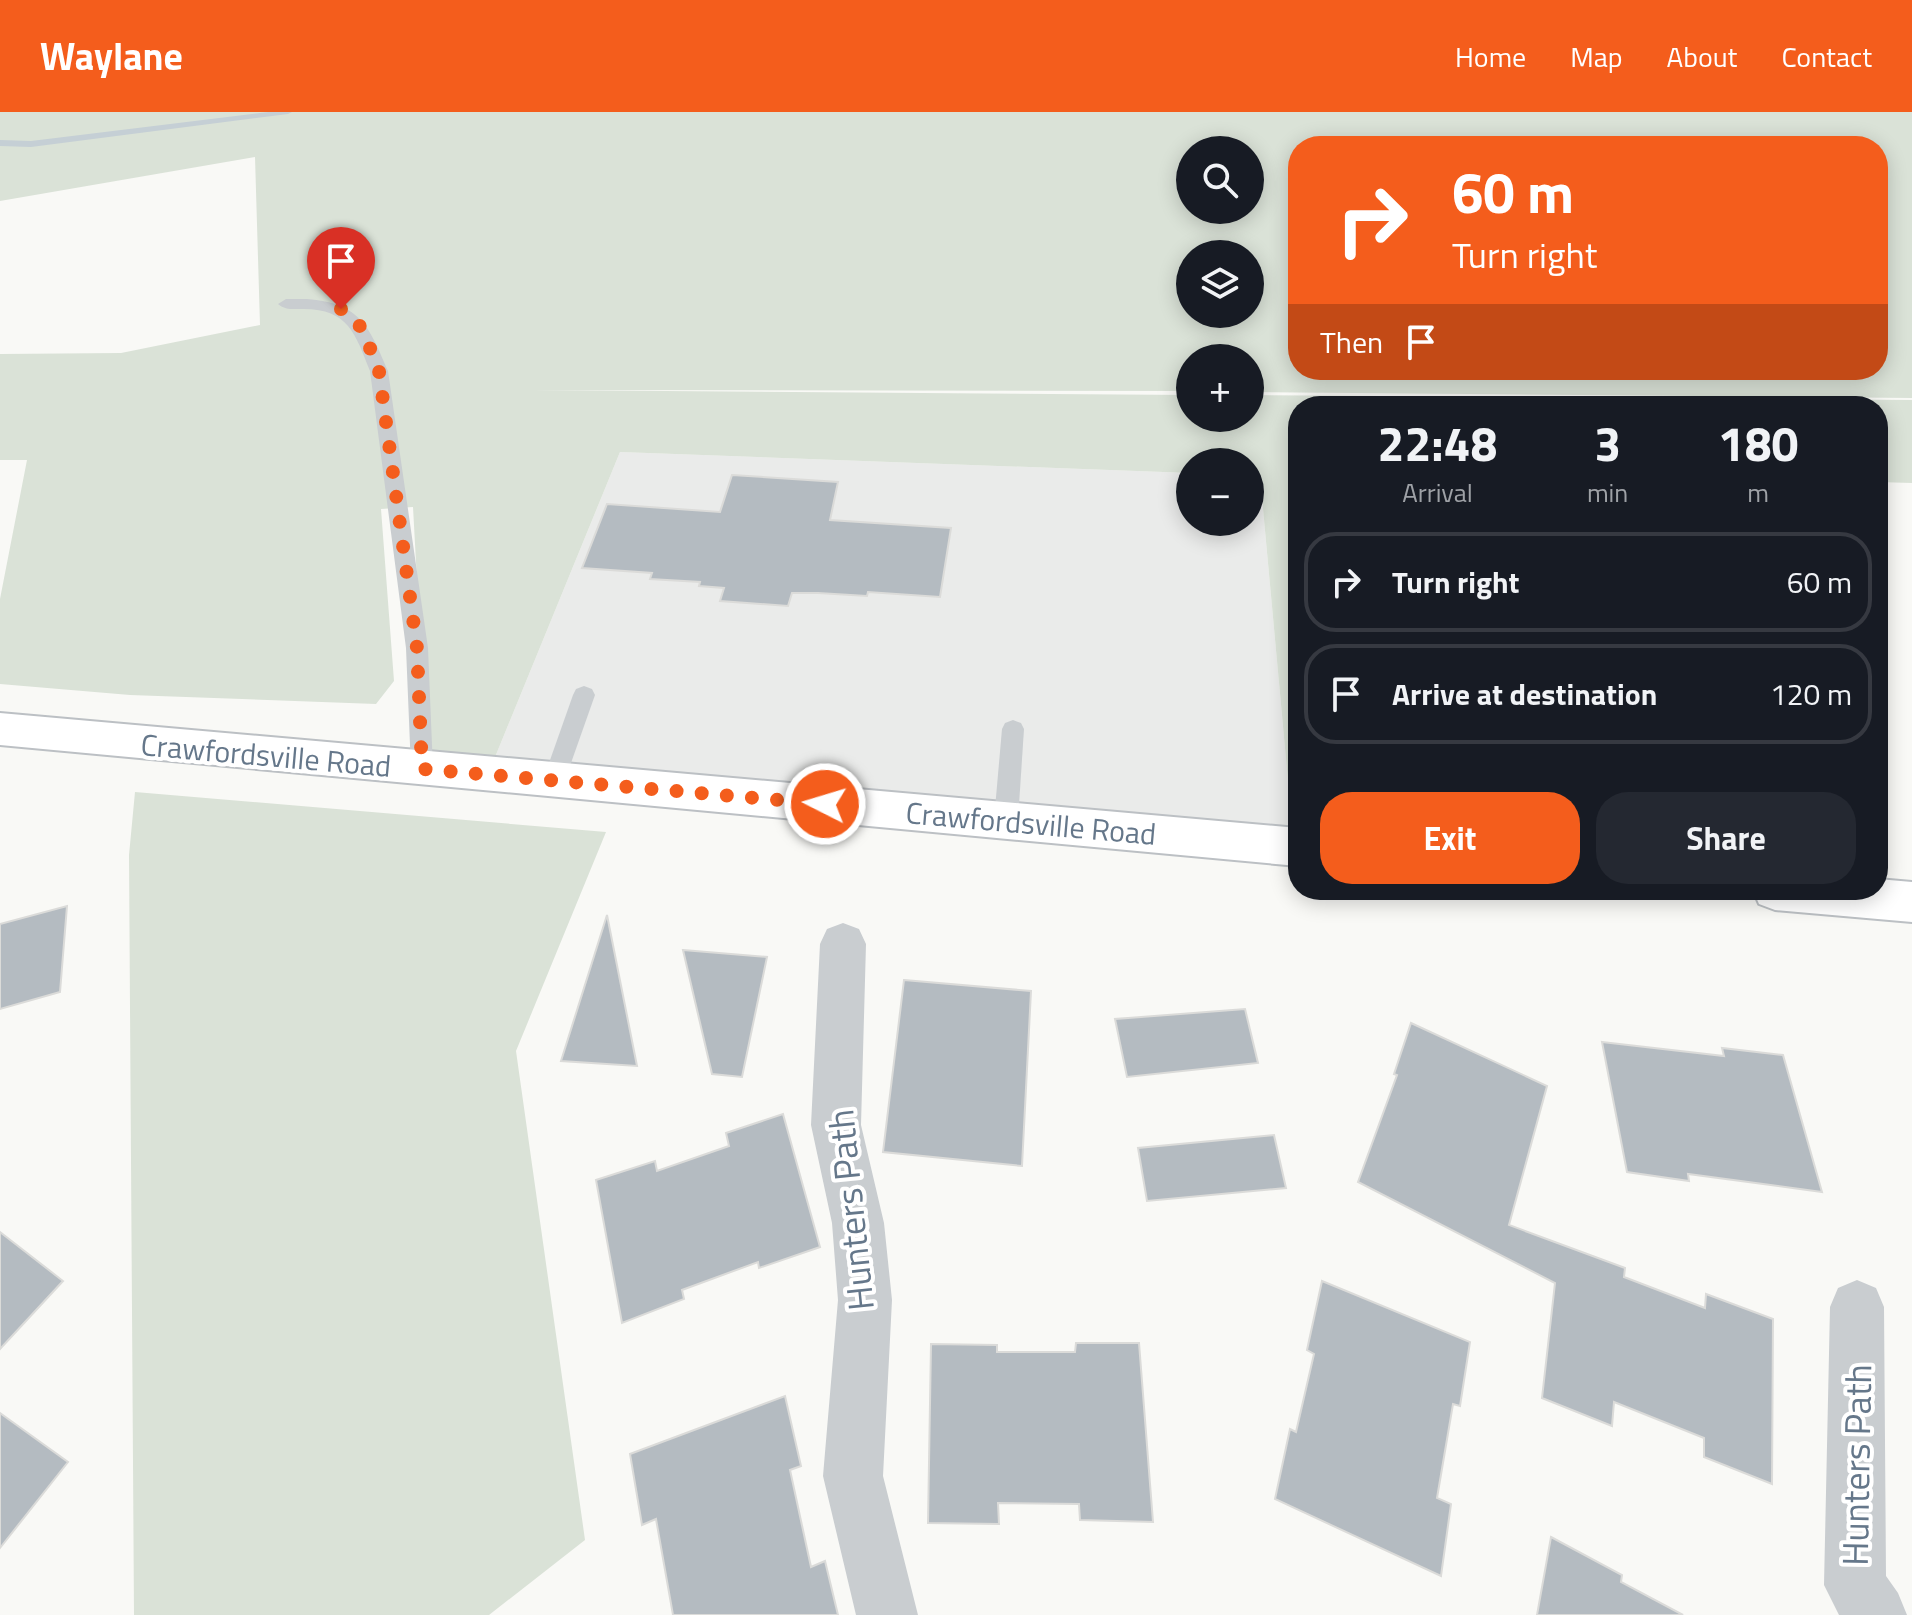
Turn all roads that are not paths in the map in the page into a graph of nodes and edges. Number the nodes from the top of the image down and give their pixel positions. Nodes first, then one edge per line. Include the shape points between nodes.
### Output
1 (286, 304) dead end
2 (584, 695) dead end
3 (0, 729) edge
4 (1013, 729) dead end
5 (422, 769) junction
6 (554, 780) junction
7 (1006, 820) junction
8 (1288, 846) edge
9 (1888, 899) edge
10 (1912, 902) edge
11 (843, 944) dead end
12 (1857, 1307) dead end
13 (887, 1615) edge
14 (1876, 1615) edge

1 - 5 lane via 322,302 341,309 362,328 379,371 417,648
2 - 6 lane
3 - 5 main road, Crawfordsville Road
4 - 7 lane
5 - 6 main road, Crawfordsville Road
6 - 7 main road, Crawfordsville Road
7 - 8 main road, Crawfordsville Road
9 - 10 main road
11 - 13 street, Hunters Path via 836,1125 858,1223 865,1300 853,1476
12 - 14 street, Hunters Path via 1855,1585

